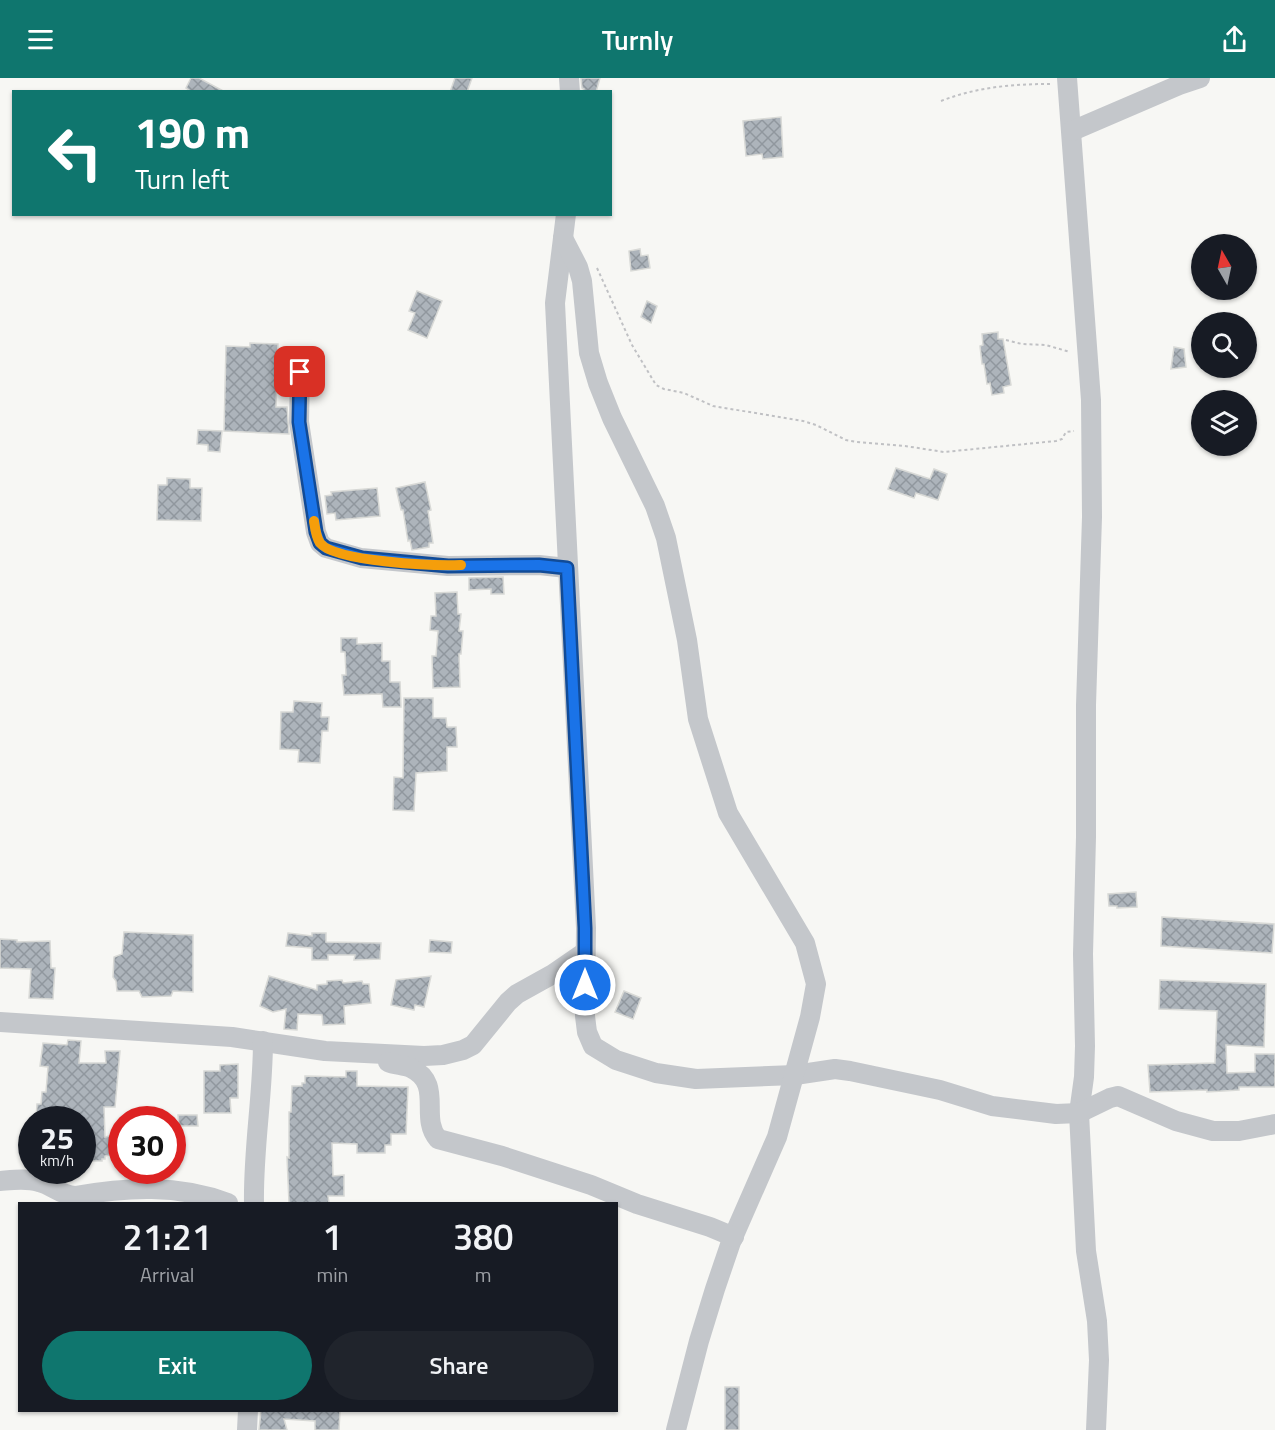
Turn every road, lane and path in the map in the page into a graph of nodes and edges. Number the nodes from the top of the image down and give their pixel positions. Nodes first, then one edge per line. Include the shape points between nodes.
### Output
1 (1200, 78) edge
2 (1068, 81) edge
3 (941, 101) dead end
4 (1072, 130) junction
5 (566, 216) edge
6 (563, 238) junction
7 (597, 267) dead end
8 (1006, 340) dead end
9 (1088, 353) junction
10 (300, 372) dead end
11 (1091, 433) junction
12 (567, 568) junction
13 (585, 952) junction
14 (0, 1022) edge
15 (263, 1041) junction
16 (381, 1053) junction
17 (795, 1075) junction
18 (1079, 1113) junction
19 (1275, 1124) edge
20 (0, 1180) edge
21 (225, 1202) edge
22 (254, 1202) edge
23 (734, 1237) junction
24 (248, 1412) edge
25 (247, 1430) edge
26 (676, 1430) edge
27 (1096, 1430) edge

1 - 4 street
2 - 3 path via 1011,84
2 - 4 street
4 - 9 street
5 - 6 street
6 - 12 street via 555,303
6 - 17 street via 582,281 589,353 598,383 666,538 698,719 728,813 805,943 816,984
7 - 11 path via 632,345 659,387 713,405 803,421 846,440 944,452 1056,441 1071,430
8 - 9 path
9 - 11 street
10 - 12 street via 299,422 316,532 326,548 375,560
11 - 18 street via 1085,1046
12 - 13 street
13 - 16 street via 517,994 473,1045 463,1050 424,1056
13 - 17 street via 587,1032 592,1046 602,1054 656,1073 696,1079
14 - 15 street
15 - 16 street
15 - 22 street
16 - 23 street via 390,1063 414,1070 428,1084 431,1127 438,1139 591,1185
17 - 18 street via 835,1070 866,1073 992,1106 1041,1113
17 - 23 street via 777,1137
18 - 19 street via 1118,1096 1176,1121 1213,1131
18 - 27 street via 1086,1251 1097,1321
20 - 21 street via 40,1182 64,1195 135,1188 202,1195
23 - 26 street via 699,1341
24 - 25 street

